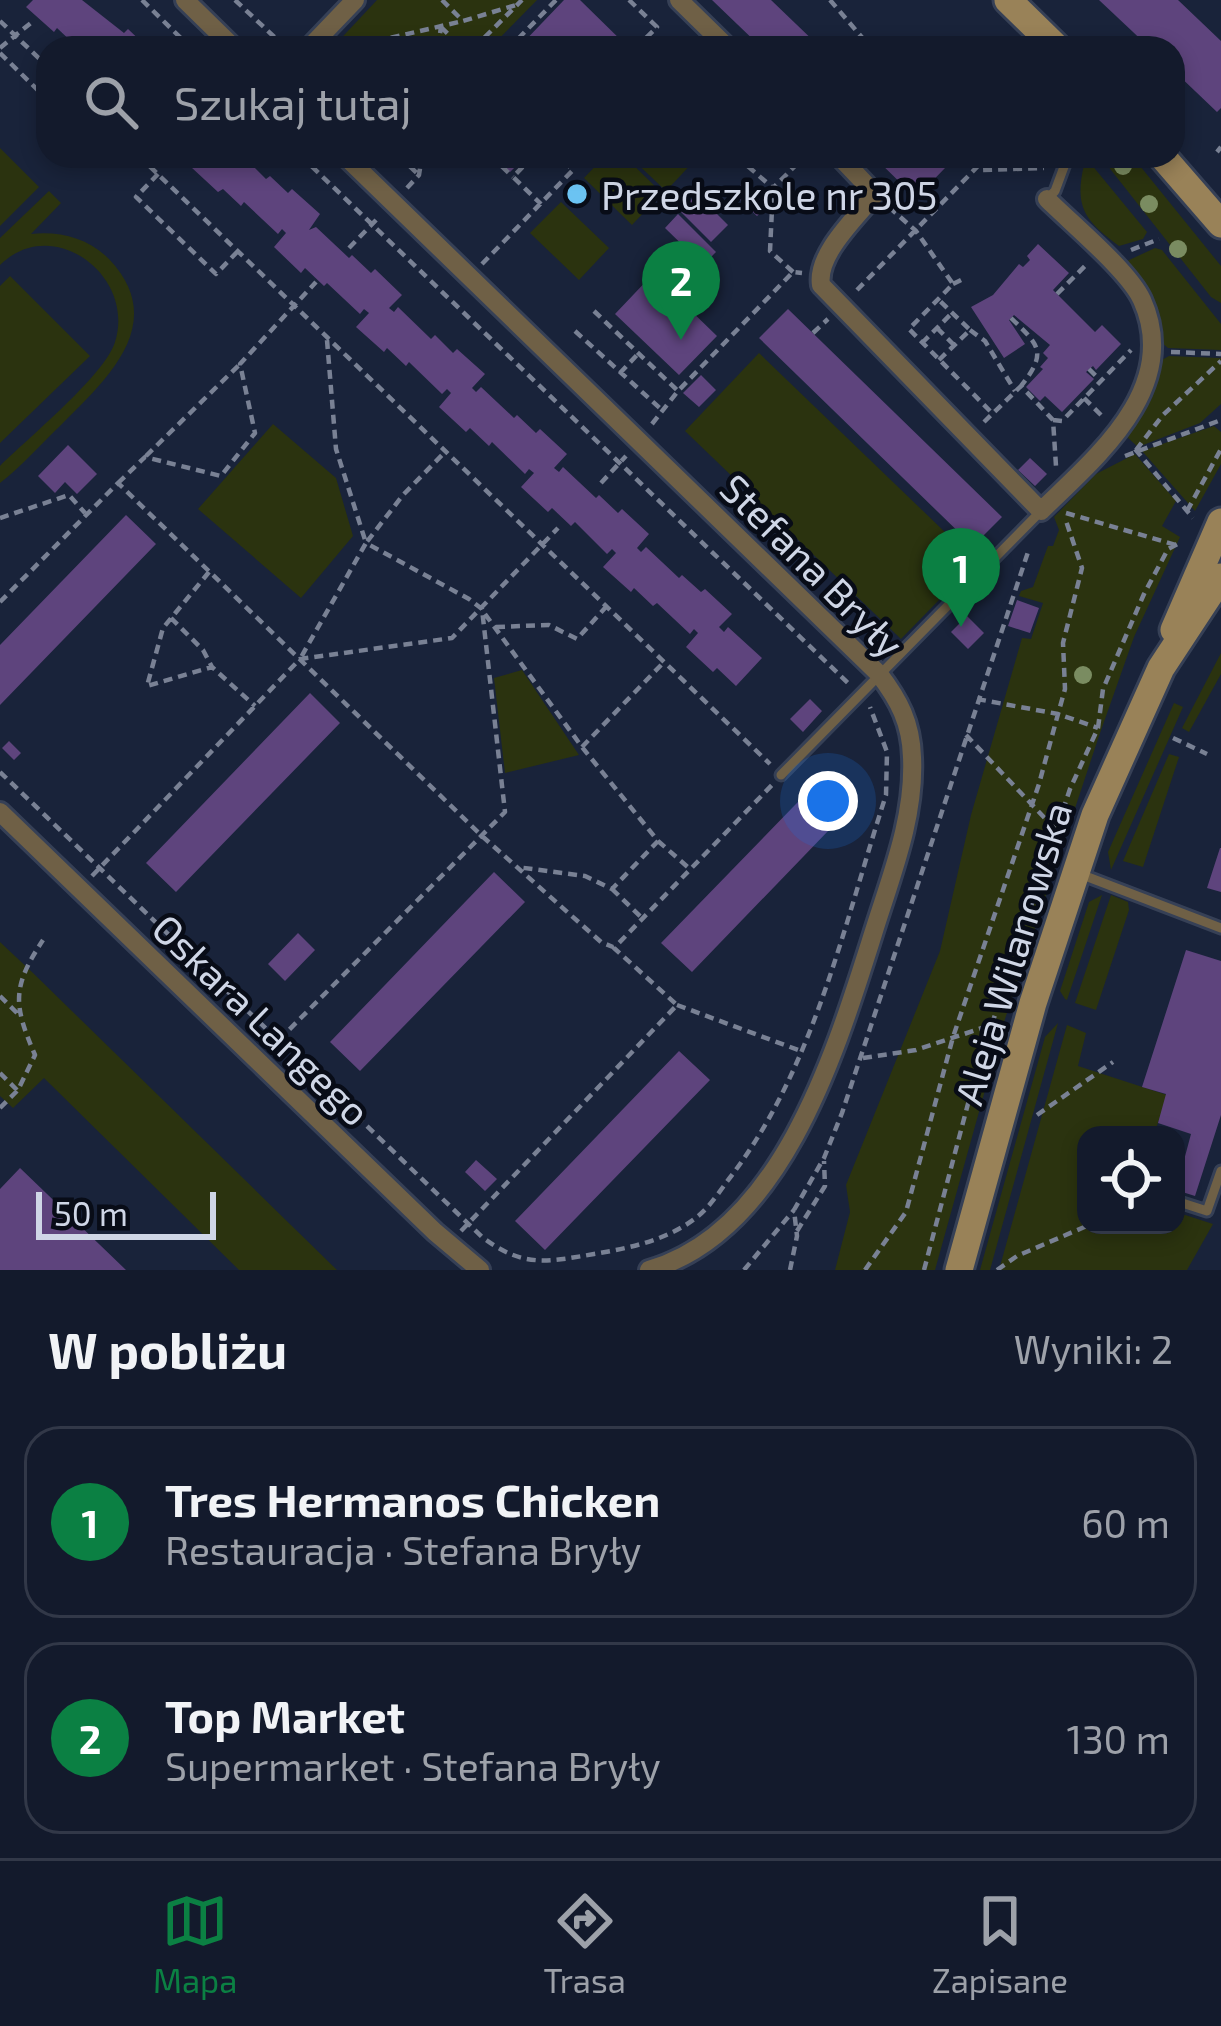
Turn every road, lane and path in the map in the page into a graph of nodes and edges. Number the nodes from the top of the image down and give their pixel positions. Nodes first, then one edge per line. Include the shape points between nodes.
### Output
1 (142, 0) edge
2 (185, 0) edge
3 (235, 0) edge
4 (355, 0) edge
5 (442, 0) edge
6 (556, 0) edge
7 (629, 0) edge
8 (679, 0) edge
9 (830, 0) edge
10 (1008, 0) edge
11 (519, 3) edge
12 (0, 21) edge
13 (463, 21) junction
14 (32, 22) dead end
15 (441, 27) junction
16 (14, 34) junction
17 (179, 36) edge
18 (222, 36) edge
19 (273, 36) edge
20 (320, 36) edge
21 (401, 36) edge
22 (440, 36) edge
23 (450, 36) edge
24 (486, 36) edge
25 (522, 36) edge
26 (648, 36) edge
27 (716, 36) edge
28 (861, 36) edge
29 (1045, 36) edge
30 (0, 51) edge
31 (36, 56) edge
32 (36, 88) edge
33 (152, 168) edge
34 (313, 168) edge
35 (358, 168) edge
36 (504, 168) edge
37 (521, 168) edge
38 (573, 168) edge
39 (750, 168) edge
40 (793, 168) edge
41 (850, 168) edge
42 (976, 168) edge
43 (1064, 168) edge
44 (1172, 168) edge
45 (158, 174) junction
46 (513, 176) junction
47 (772, 188) junction
48 (875, 194) junction
49 (1047, 199) joint
50 (541, 204) junction
51 (1221, 224) edge
52 (916, 232) junction
53 (1159, 239) dead end
54 (1099, 251) junction
55 (237, 252) junction
56 (793, 272) junction
57 (819, 274) junction
58 (470, 276) junction
59 (964, 278) dead end
60 (316, 282) dead end
61 (953, 284) junction
62 (1057, 294) dead end
63 (938, 299) junction
64 (295, 308) junction
65 (840, 308) junction
66 (594, 311) dead end
67 (952, 313) junction
68 (1011, 318) dead end
69 (937, 328) junction
70 (575, 331) dead end
71 (970, 331) junction
72 (813, 333) dead end
73 (327, 340) junction
74 (922, 343) junction
75 (954, 346) junction
76 (1131, 350) dead end
77 (638, 353) junction
78 (939, 360) junction
79 (1221, 361) edge
80 (240, 364) junction
81 (1089, 369) dead end
82 (620, 373) junction
83 (1101, 381) junction
84 (1018, 388) junction
85 (678, 391) junction
86 (1084, 398) junction
87 (663, 411) junction
88 (993, 414) junction
89 (1053, 420) junction
90 (1221, 420) edge
91 (1119, 433) junction
92 (968, 439) junction
93 (639, 441) junction
94 (1221, 449) edge
95 (1136, 450) junction
96 (444, 453) junction
97 (145, 457) junction
98 (1114, 461) dead end
99 (618, 465) junction
100 (601, 483) dead end
101 (118, 484) junction
102 (1061, 503) junction
103 (1041, 511) junction
104 (1187, 511) junction
105 (87, 514) junction
106 (0, 518) edge
107 (1208, 520) edge
108 (557, 528) dead end
109 (1034, 534) dead end
110 (366, 543) junction
111 (541, 547) junction
112 (209, 572) junction
113 (1221, 577) edge
114 (0, 602) edge
115 (605, 608) junction
116 (482, 609) junction
117 (171, 618) junction
118 (495, 628) junction
119 (300, 659) junction
120 (663, 663) junction
121 (212, 668) junction
122 (1161, 668) junction
123 (879, 674) junction
124 (859, 694) junction
125 (977, 699) junction
126 (255, 706) junction
127 (1058, 713) junction
128 (1098, 728) junction
129 (965, 735) junction
130 (1173, 738) dead end
131 (582, 747) junction
132 (1207, 754) dead end
133 (0, 772) edge
134 (781, 775) junction
135 (1031, 803) junction
136 (0, 812) edge
137 (1056, 830) junction
138 (482, 836) junction
139 (658, 841) junction
140 (517, 867) junction
141 (101, 868) junction
142 (690, 869) junction
143 (1075, 872) junction
144 (80, 889) junction
145 (612, 889) junction
146 (642, 918) junction
147 (1221, 928) edge
148 (43, 940) dead end
149 (614, 947) junction
150 (0, 996) edge
151 (1034, 1003) junction
152 (677, 1005) junction
153 (17, 1013) junction
154 (993, 1024) junction
155 (953, 1037) junction
156 (278, 1040) junction
157 (803, 1051) junction
158 (860, 1059) junction
159 (1112, 1062) dead end
160 (0, 1073) edge
161 (18, 1090) junction
162 (0, 1108) edge
163 (1037, 1115) dead end
164 (824, 1158) junction
165 (1221, 1171) edge
166 (1185, 1204) edge
167 (794, 1210) junction
168 (468, 1224) junction
169 (1077, 1230) edge
170 (797, 1232) junction
171 (448, 1245) junction
172 (480, 1270) edge
173 (649, 1270) edge
174 (744, 1270) edge
175 (790, 1270) edge
176 (865, 1270) edge
177 (924, 1270) edge
178 (959, 1270) edge
179 (997, 1270) edge

1 - 17 path
2 - 18 street
3 - 19 path
4 - 20 street
5 - 13 path
6 - 25 path
7 - 26 path via 657,27
8 - 27 street
9 - 28 path
10 - 29 main road
11 - 13 path
11 - 24 path
12 - 16 path
13 - 15 path
14 - 16 path
15 - 21 path
15 - 22 path
15 - 23 path
16 - 30 path
16 - 31 path
30 - 32 path
33 - 45 path
34 - 99 path
35 - 58 street, Stefana Bryły
36 - 46 path
37 - 46 path
38 - 50 path
39 - 47 path
40 - 47 path
41 - 48 street
42 - 52 path
43 - 49 lane
44 - 51 main road
45 - 55 path
45 - 55 path via 136,197 216,274
46 - 50 path
47 - 56 path via 770,251
48 - 52 path
48 - 57 street
49 - 54 street
50 - 58 path
52 - 61 path
52 - 65 path
53 - 54 path via 1120,254 1108,242
54 - 62 path
54 - 91 street via 1142,299 1150,333 1142,390
55 - 64 path
56 - 57 path
56 - 85 path
57 - 65 street
58 - 93 street, Stefana Bryły
59 - 61 path
60 - 64 path
61 - 63 path
63 - 67 path
63 - 74 path via 909,329
64 - 73 path
64 - 80 path
65 - 72 path
65 - 92 street
66 - 77 path
67 - 69 path
67 - 71 path
68 - 84 path via 1038,356
69 - 74 path
69 - 75 path
70 - 82 path
71 - 75 path
71 - 84 path
73 - 96 path
73 - 110 path via 336,449
74 - 78 path
75 - 78 path
76 - 83 path
77 - 82 path
77 - 85 path
78 - 88 path
79 - 95 path
80 - 97 path
80 - 97 path via 256,433 221,476
81 - 83 path
82 - 87 path
83 - 86 path
84 - 88 path
84 - 89 path
85 - 87 path
86 - 89 path
86 - 91 path
87 - 93 path
88 - 92 path
89 - 102 path
90 - 95 path
91 - 95 path
91 - 102 street
92 - 103 street
93 - 99 path
93 - 123 street, Stefana Bryły
94 - 104 path
95 - 98 path
95 - 104 path
96 - 110 path
96 - 111 path
97 - 101 path
99 - 100 path
99 - 124 path
101 - 105 path
101 - 112 path
102 - 103 street
102 - 127 path via 1082,568 1063,644
102 - 128 path via 1178,544 1144,594 1103,689
103 - 123 lane
104 - 107 path
105 - 106 path via 68,495
105 - 114 path
107 - 122 main road, Aleja Wilanowska
108 - 111 path
109 - 125 path
110 - 116 path
110 - 119 path
111 - 115 path
111 - 116 path
112 - 117 path
112 - 119 path
113 - 122 main road, Aleja Wilanowska
115 - 118 path via 577,639 549,625
115 - 120 path
116 - 118 path
116 - 119 path via 452,638
116 - 138 path via 506,812
117 - 121 path
117 - 121 path via 147,686
118 - 131 path
119 - 126 path
119 - 138 path
120 - 131 path
120 - 134 path
121 - 126 path
122 - 143 main road, Aleja Wilanowska
123 - 124 lane
123 - 173 street, Stefana Bryły via 908,725 908,826 834,1057 751,1200 714,1238
124 - 134 lane
124 - 157 path via 875,714 886,752 886,795
125 - 127 path
125 - 129 path
126 - 141 path
127 - 128 path
127 - 135 path
128 - 137 path
129 - 135 path
129 - 158 path
130 - 132 path
131 - 139 path
133 - 141 path
134 - 142 path
135 - 137 path
135 - 155 path
136 - 144 street, Oskara Langego
137 - 143 path
137 - 154 path
138 - 140 path
138 - 156 path
139 - 142 path
139 - 145 path
140 - 145 path via 585,876
140 - 149 path
141 - 144 path
141 - 156 path
142 - 146 path
143 - 147 lane
143 - 151 main road, Aleja Wilanowska
144 - 171 street, Oskara Langego
145 - 146 path
146 - 149 path
148 - 153 path via 24,969
149 - 152 path
150 - 153 path
151 - 154 path
151 - 178 main road, Aleja Wilanowska
152 - 157 path
152 - 168 path
153 - 161 path via 35,1055
154 - 155 path
154 - 177 path
155 - 158 path
155 - 176 path via 906,1211
156 - 168 path
157 - 168 path via 782,1099 714,1199 658,1239 523,1260
158 - 164 path
159 - 163 path
160 - 161 path
161 - 162 path
164 - 167 path
164 - 170 path via 825,1186
165 - 166 lane via 1207,1211
167 - 170 path
167 - 174 path
168 - 171 path
169 - 179 path
170 - 175 path
171 - 172 street, Oskara Langego

